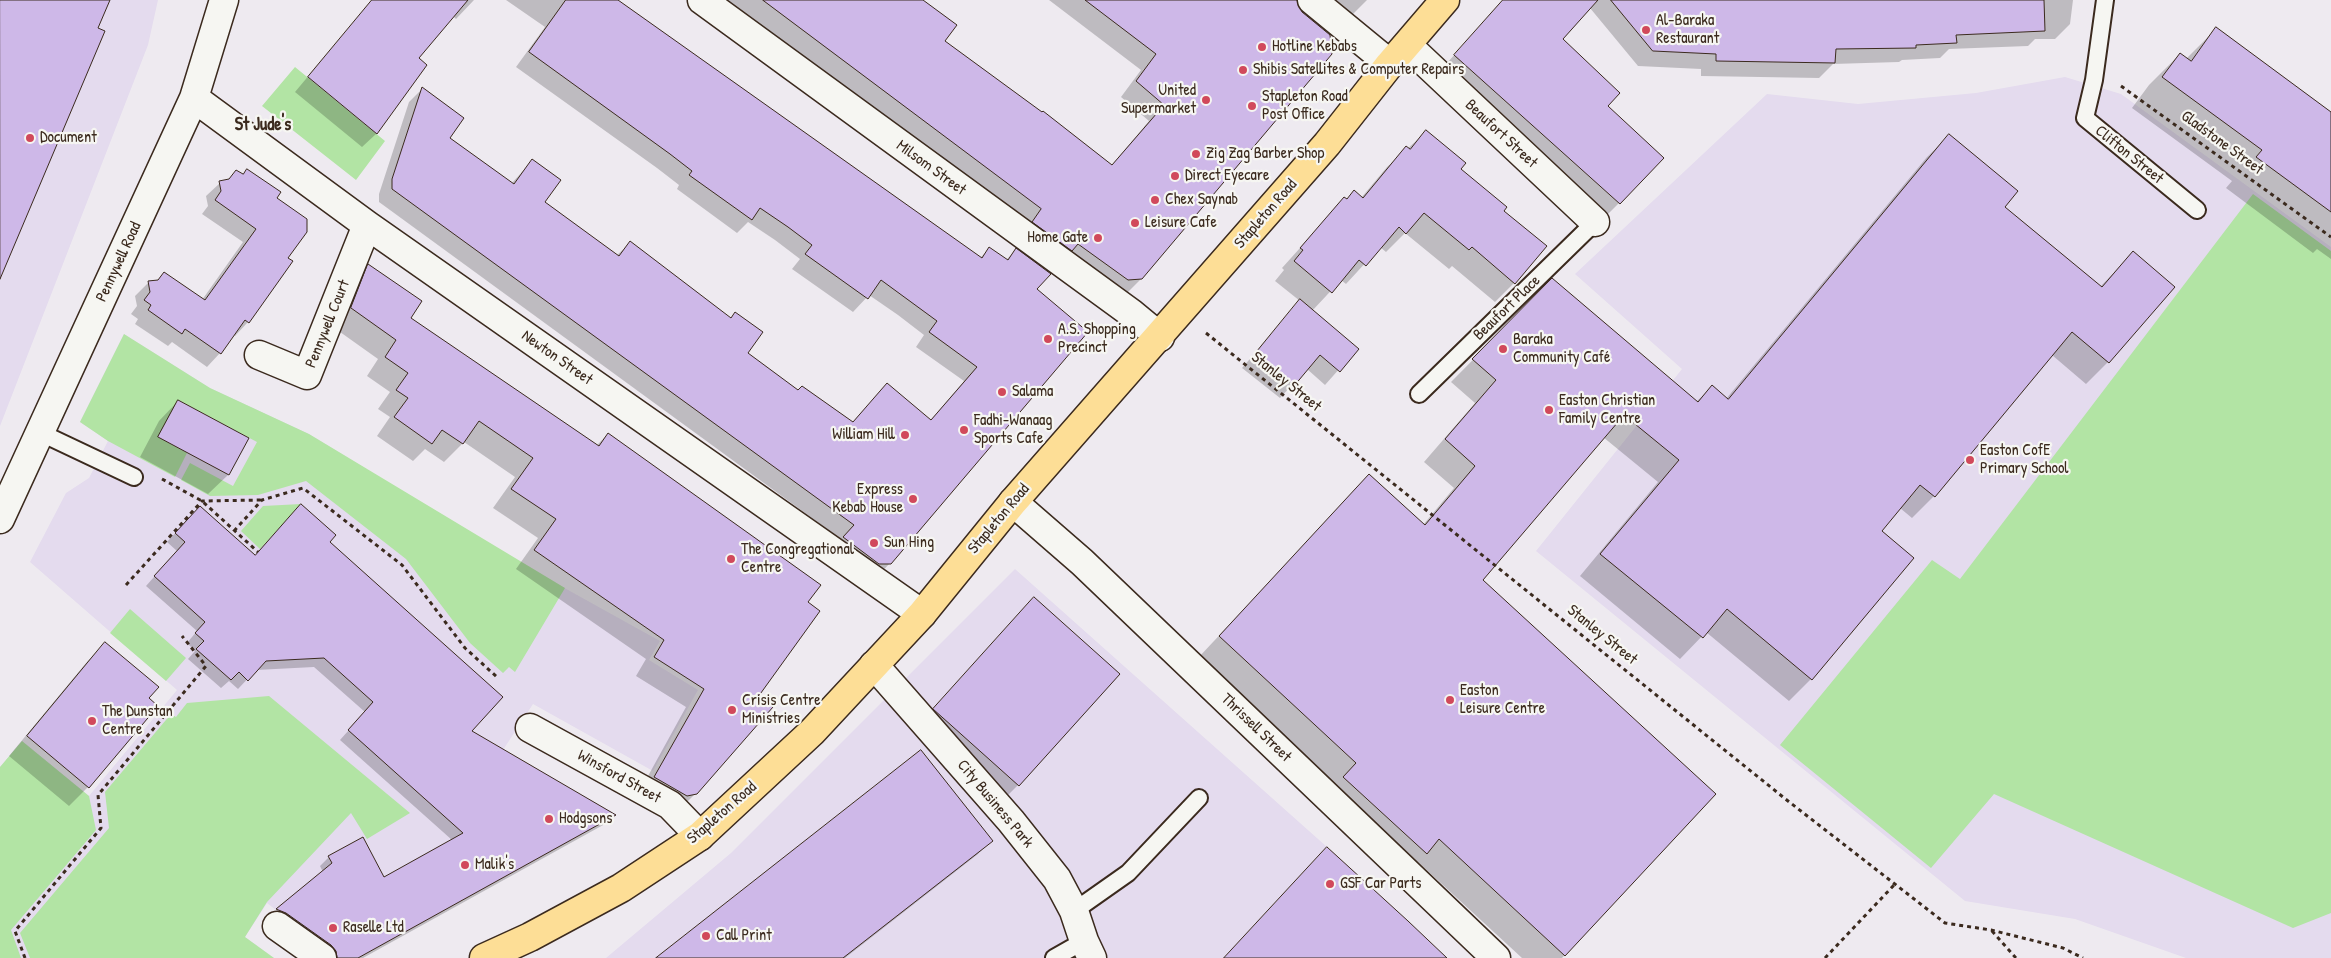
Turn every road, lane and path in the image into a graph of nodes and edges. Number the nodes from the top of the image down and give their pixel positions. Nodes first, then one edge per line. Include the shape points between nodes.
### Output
1 (224, 0) edge
2 (702, 0) edge
3 (1312, 0) edge
4 (1446, 0) edge
5 (2106, 0) edge
6 (1399, 55) junction
7 (2094, 80) junction
8 (194, 98) junction
9 (2196, 210) dead end
10 (1595, 222) joint
11 (367, 225) junction
12 (2331, 237) edge
13 (1180, 312) junction
14 (1160, 337) junction
15 (259, 356) dead end
16 (1419, 394) dead end
17 (41, 433) junction
18 (134, 477) dead end
19 (262, 500) junction
20 (1012, 502) junction
21 (0, 519) edge
22 (234, 531) dead end
23 (126, 586) dead end
24 (922, 614) junction
25 (182, 636) dead end
26 (874, 665) junction
27 (498, 678) dead end
28 (530, 728) dead end
29 (1199, 798) dead end
30 (700, 836) junction
31 (1896, 884) junction
32 (1074, 911) junction
33 (277, 926) dead end
34 (1991, 930) junction
35 (1088, 950) edge
36 (491, 957) edge
37 (25, 958) edge
38 (322, 958) edge
39 (1054, 958) edge
40 (1496, 958) edge
41 (1824, 958) edge
42 (2016, 958) edge
43 (2083, 958) edge

1 - 8 street, Pennywell Road
2 - 14 street, Milsom Street
3 - 6 street, Beaufort Street
4 - 6 main road, Stapleton Road
5 - 7 lane, Clifton Street
6 - 10 street, Beaufort Street
6 - 13 main road, Stapleton Road via 1327,144
7 - 9 lane, Clifton Street via 2085,118
7 - 12 path, Gladstone Street via 2124,87
8 - 11 street, Newton Street
8 - 17 street, Pennywell Road
10 - 16 lane, Beaufort Place
11 - 15 street, Pennywell Court via 307,375
11 - 24 street, Newton Street
13 - 14 main road, Stapleton Road
13 - 31 path, Stanley Street
14 - 20 main road, Stapleton Road
17 - 18 lane
17 - 21 street, Pennywell Road
19 - 22 path
19 - 23 path via 202,501
19 - 27 path via 303,488 402,565 465,648
20 - 24 main road, Stapleton Road
20 - 40 street, Thrissell Street via 1082,562
24 - 26 main road, Stapleton Road
25 - 37 path via 206,666 98,796 101,828 15,931
26 - 30 main road, Stapleton Road via 812,732
26 - 32 street, City Business Park via 1028,842 1057,879
28 - 30 street, Winsford Street via 670,805
29 - 32 lane via 1128,873
30 - 36 main road, Stapleton Road via 621,888
31 - 34 path, Stanley Street via 1945,923
31 - 41 path
32 - 35 street, City Business Park
33 - 38 street
34 - 42 path
34 - 43 path, Stanley Street via 2063,948
35 - 39 lane

